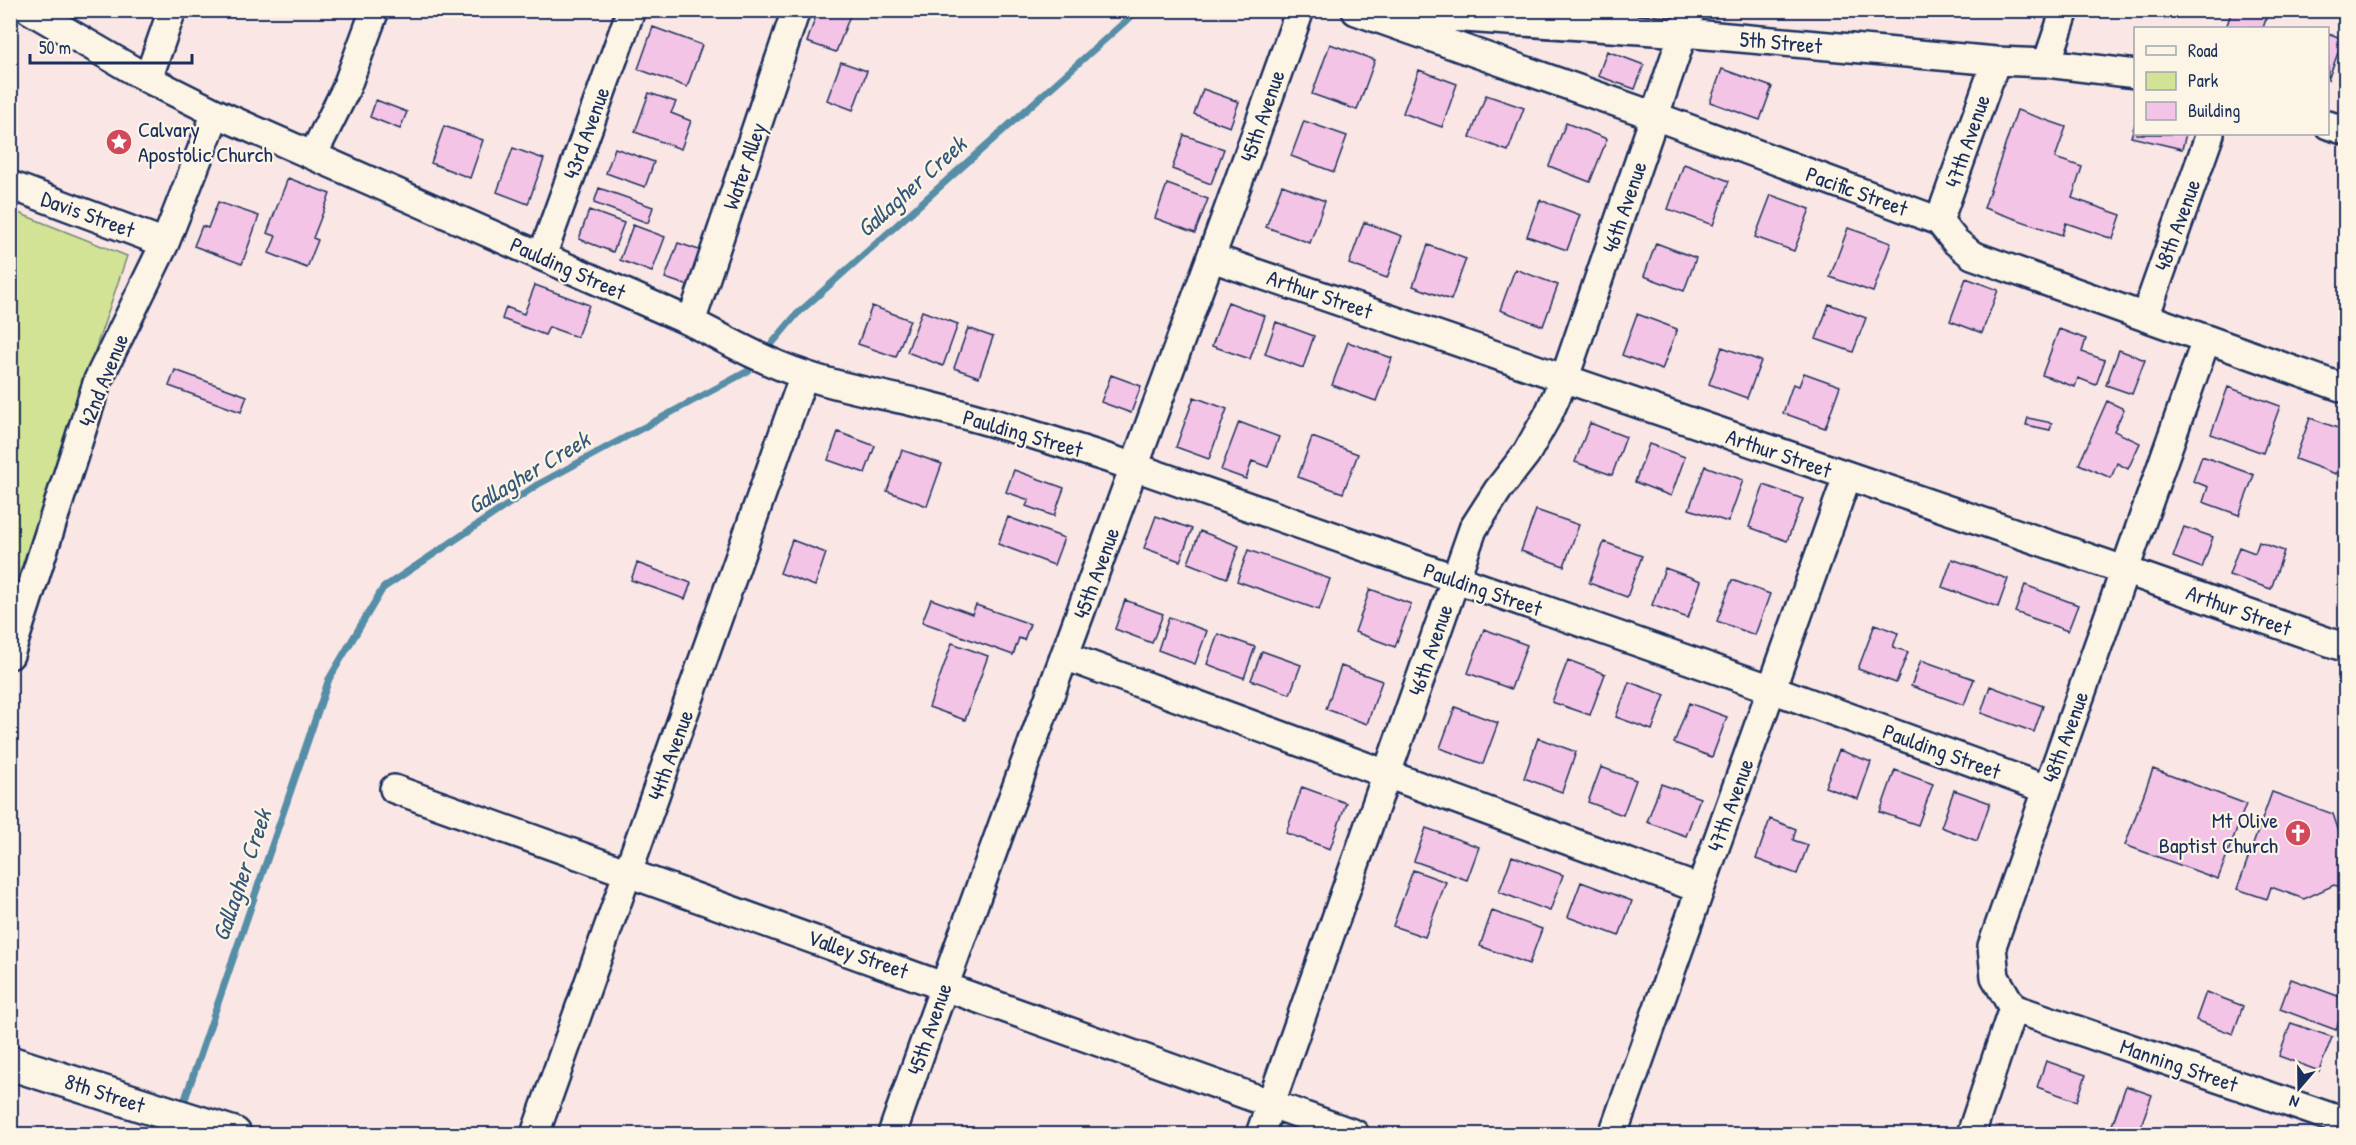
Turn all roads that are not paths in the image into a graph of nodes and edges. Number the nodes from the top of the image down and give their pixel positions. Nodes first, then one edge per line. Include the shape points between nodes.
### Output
1 (30, 10) edge
2 (172, 10) edge
3 (375, 10) edge
4 (631, 10) edge
5 (796, 10) edge
6 (1299, 10) edge
7 (2065, 10) edge
8 (1355, 11) edge
9 (1687, 22) edge
10 (1996, 61) junction
11 (2047, 63) junction
12 (2134, 74) edge
13 (148, 79) junction
14 (216, 113) junction
15 (1655, 116) junction
16 (2210, 135) edge
17 (313, 155) junction
18 (10, 185) edge
19 (1939, 221) junction
20 (165, 243) junction
21 (542, 256) junction
22 (1212, 258) junction
23 (2145, 317) junction
24 (691, 322) junction
25 (2206, 340) junction
26 (793, 371) junction
27 (1565, 377) junction
28 (2346, 389) edge
29 (1135, 467) junction
30 (1847, 477) junction
31 (2124, 570) junction
32 (1455, 579) junction
33 (2346, 648) edge
34 (10, 655) edge
35 (1065, 656) junction
36 (1772, 689) junction
37 (1387, 774) junction
38 (394, 789) dead end
39 (2046, 789) junction
40 (628, 872) junction
41 (1700, 890) junction
42 (944, 985) junction
43 (2013, 1008) junction
44 (10, 1063) edge
45 (1271, 1104) junction
46 (2346, 1122) edge
47 (221, 1130) edge
48 (535, 1134) edge
49 (892, 1134) edge
50 (1260, 1134) edge
51 (1355, 1134) edge
52 (1613, 1134) edge
53 (1971, 1134) edge
54 (2341, 1134) edge

1 - 13 street, Paulding Street
2 - 13 street
3 - 17 street via 345,91
4 - 21 street, 43rd Avenue
5 - 24 street, Water Alley
6 - 22 street, 45th Avenue
7 - 11 street
8 - 9 street, 5th Street
8 - 15 street, Pacific Street
9 - 10 street, 5th Street
9 - 15 street, 46th Avenue
10 - 11 street, 5th Street
10 - 19 street, 47th Avenue
11 - 12 street, 5th Street
13 - 14 street, Paulding Street
14 - 17 street, Paulding Street
14 - 20 street, 42nd Avenue
15 - 19 street, Pacific Street
15 - 27 street, 46th Avenue
16 - 23 street, 48th Avenue
17 - 21 street, Paulding Street
18 - 20 street, Davis Street
19 - 23 street, Pacific Street via 1972,255
20 - 34 street, 42nd Avenue via 98,380
21 - 24 street, Paulding Street
22 - 27 street, Arthur Street
22 - 29 street, 45th Avenue
23 - 25 street, Pacific Street
24 - 26 street, Paulding Street
25 - 28 street, Pacific Street
25 - 31 street, 48th Avenue
26 - 29 street, Paulding Street via 933,407
26 - 40 street, 44th Avenue
27 - 30 street, Arthur Street
27 - 32 street, 46th Avenue via 1526,454 1473,529
29 - 32 street, Paulding Street
29 - 35 street, 45th Avenue
30 - 31 street, Arthur Street
30 - 36 street, 47th Avenue
31 - 33 street, Arthur Street
31 - 39 street, 48th Avenue
32 - 36 street, Paulding Street
32 - 37 street, 46th Avenue
35 - 37 street
35 - 42 street, 45th Avenue
36 - 39 street, Paulding Street
36 - 41 street, 47th Avenue
37 - 41 street
37 - 45 street, 46th Avenue
38 - 40 street, Valley Street
39 - 43 street, 48th Avenue via 1992,946 1995,977
40 - 42 street, Valley Street
40 - 48 street, 44th Avenue
41 - 52 street, 47th Avenue
42 - 45 street, Valley Street
42 - 49 street, 45th Avenue
43 - 46 street, Manning Street
43 - 53 street
44 - 47 main road, 8th Street
45 - 50 street, 46th Avenue
45 - 51 street, Valley Street
46 - 54 street

